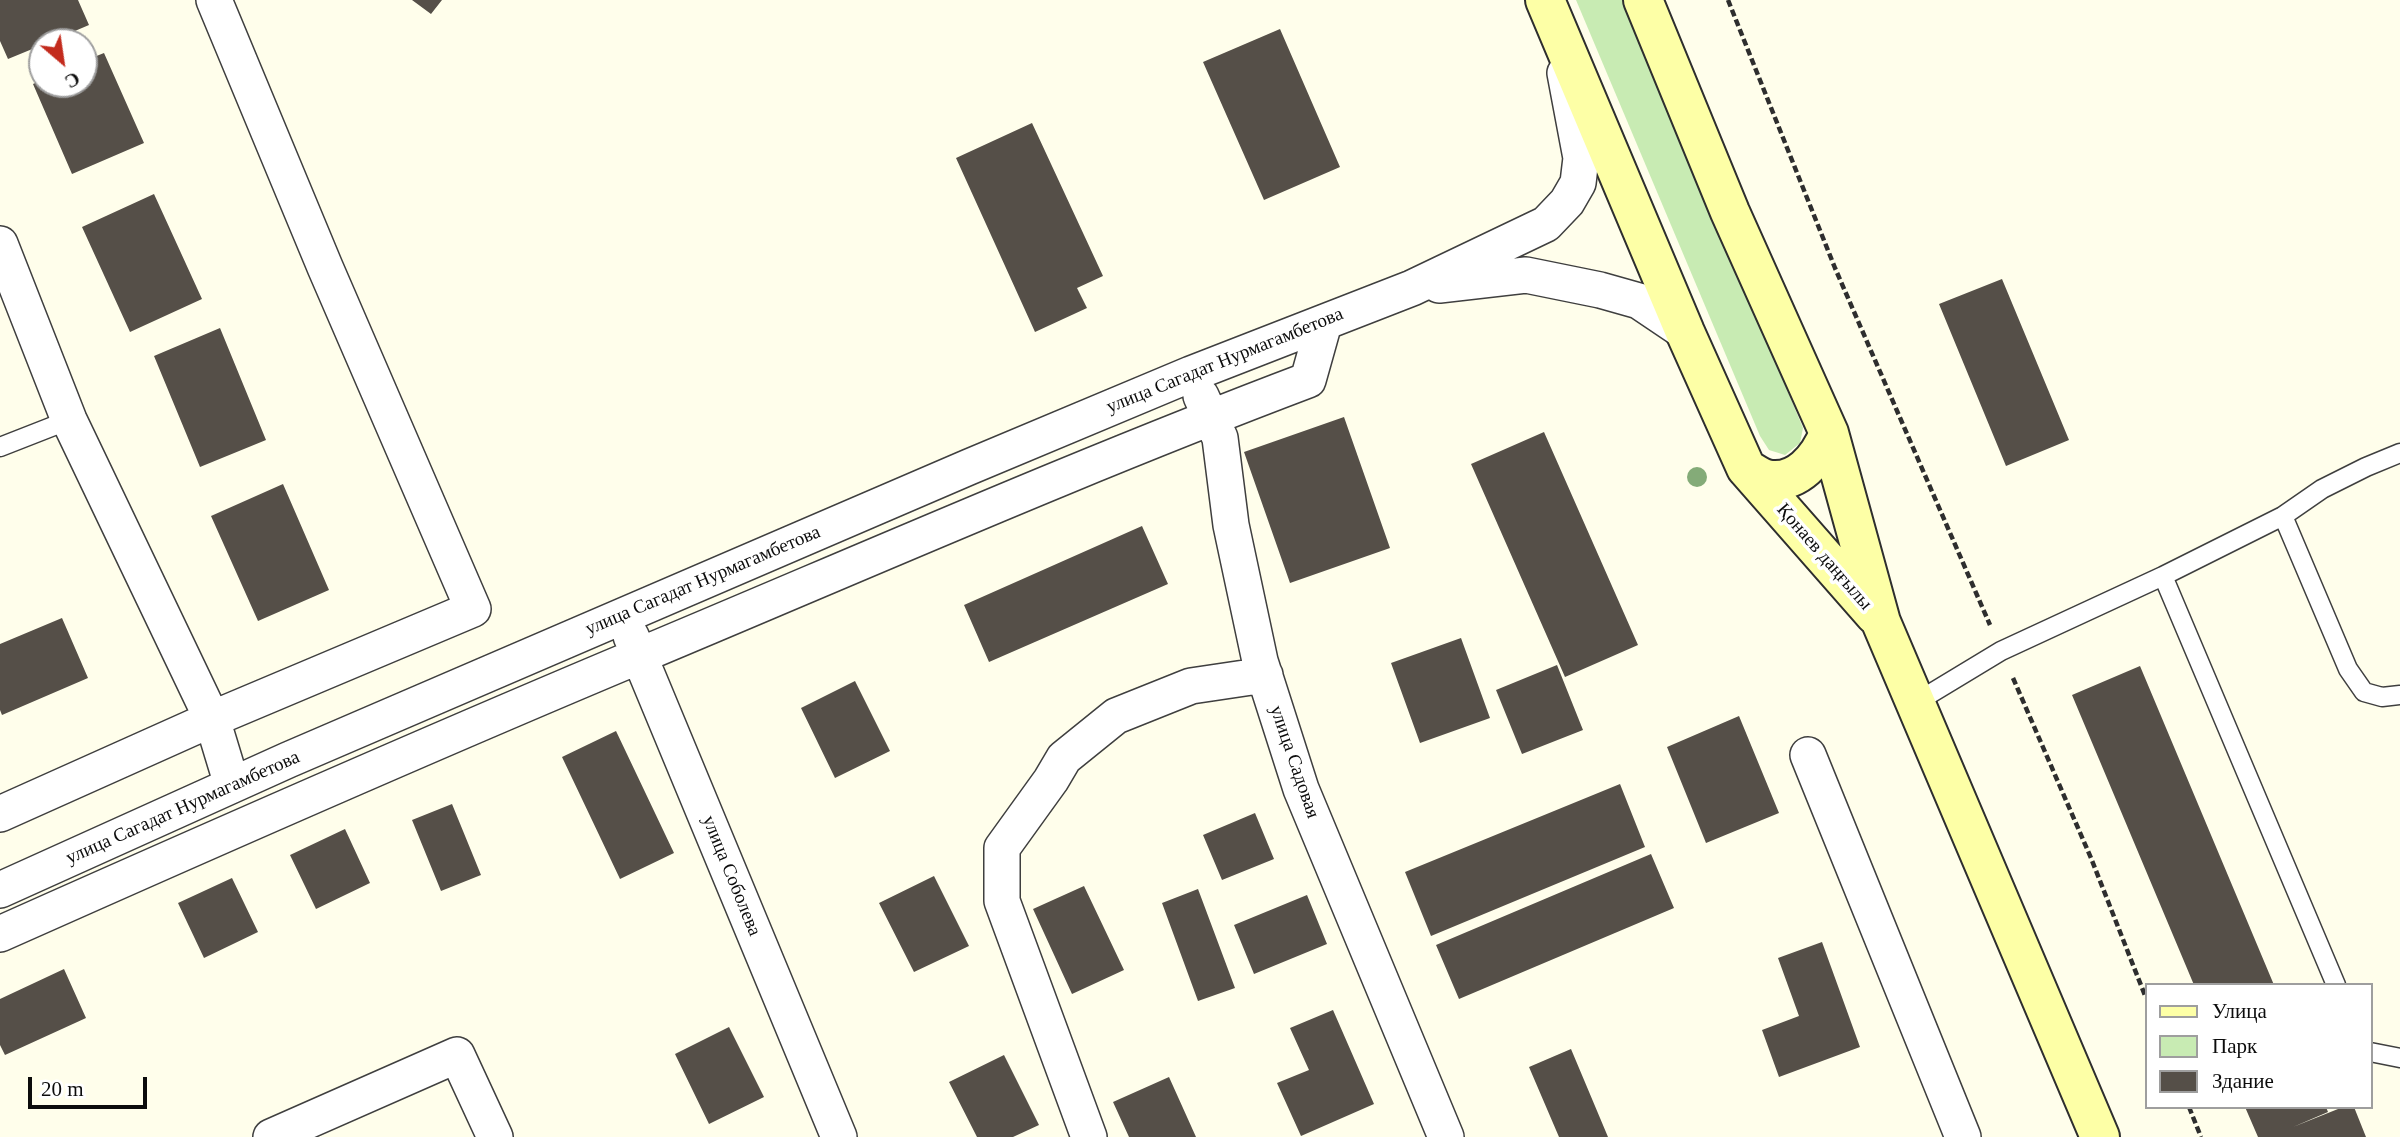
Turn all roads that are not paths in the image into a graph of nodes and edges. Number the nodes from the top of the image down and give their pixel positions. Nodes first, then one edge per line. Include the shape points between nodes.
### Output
1 (214, 0) edge
2 (1643, 0) edge
3 (1549, 9) edge
4 (0, 244) edge
5 (1412, 288) junction
6 (1324, 323) junction
7 (1685, 332) junction
8 (1191, 373) junction
9 (1211, 418) junction
10 (69, 420) junction
11 (1829, 433) junction
12 (0, 447) edge
13 (2400, 453) edge
14 (1746, 468) junction
15 (2283, 516) junction
16 (2163, 576) junction
17 (622, 616) junction
18 (1881, 622) junction
19 (639, 656) junction
20 (1265, 675) junction
21 (2400, 695) edge
22 (1915, 703) junction
23 (212, 719) junction
24 (1808, 755) dead end
25 (232, 785) junction
26 (0, 814) edge
27 (0, 890) edge
28 (0, 934) edge
29 (2335, 983) edge
30 (2372, 1052) edge
31 (2400, 1058) edge
32 (271, 1137) edge
33 (495, 1137) edge
34 (839, 1137) edge
35 (1089, 1137) edge
36 (1446, 1137) edge
37 (1963, 1137) edge
38 (2099, 1137) edge

1 - 23 street via 473,610
2 - 11 main road, Қонаев даңғылы via 1730,212
3 - 5 street, улица Сагадат Нурмагамбетова via 1570,92 1581,158 1578,183 1546,224
3 - 7 main road, Қонаев даңғылы
4 - 10 street
5 - 6 street, улица Сагадат Нурмагамбетова
5 - 7 street, улица Сагадат Нурмагамбетова via 1526,275 1639,301
6 - 8 street, улица Сагадат Нурмагамбетова
6 - 9 street via 1308,380
7 - 14 main road, Қонаев даңғылы
8 - 9 street, улица Садовая
8 - 17 street, улица Сагадат Нурмагамбетова
9 - 19 street
9 - 20 street, улица Садовая via 1220,438 1231,525
10 - 12 lane
10 - 23 street
11 - 14 main road via 1815,461 1802,471 1774,480
11 - 18 main road, Қонаев даңғылы
13 - 15 lane via 2322,489
14 - 18 main road, Қонаев даңғылы
15 - 16 lane
15 - 21 lane via 2348,670 2364,692
16 - 22 lane via 2001,651
16 - 29 lane
17 - 19 street, улица Соболева
17 - 25 street, улица Сагадат Нурмагамбетова
18 - 22 main road
19 - 28 street
19 - 34 street, улица Соболева
20 - 35 street via 1191,686 1116,716 1063,758 1002,848 1002,901
20 - 36 street, улица Садовая via 1301,789
22 - 38 main road
23 - 25 street
23 - 26 street
24 - 37 street
25 - 27 street, улица Сагадат Нурмагамбетова
30 - 31 lane
32 - 33 street via 457,1055

